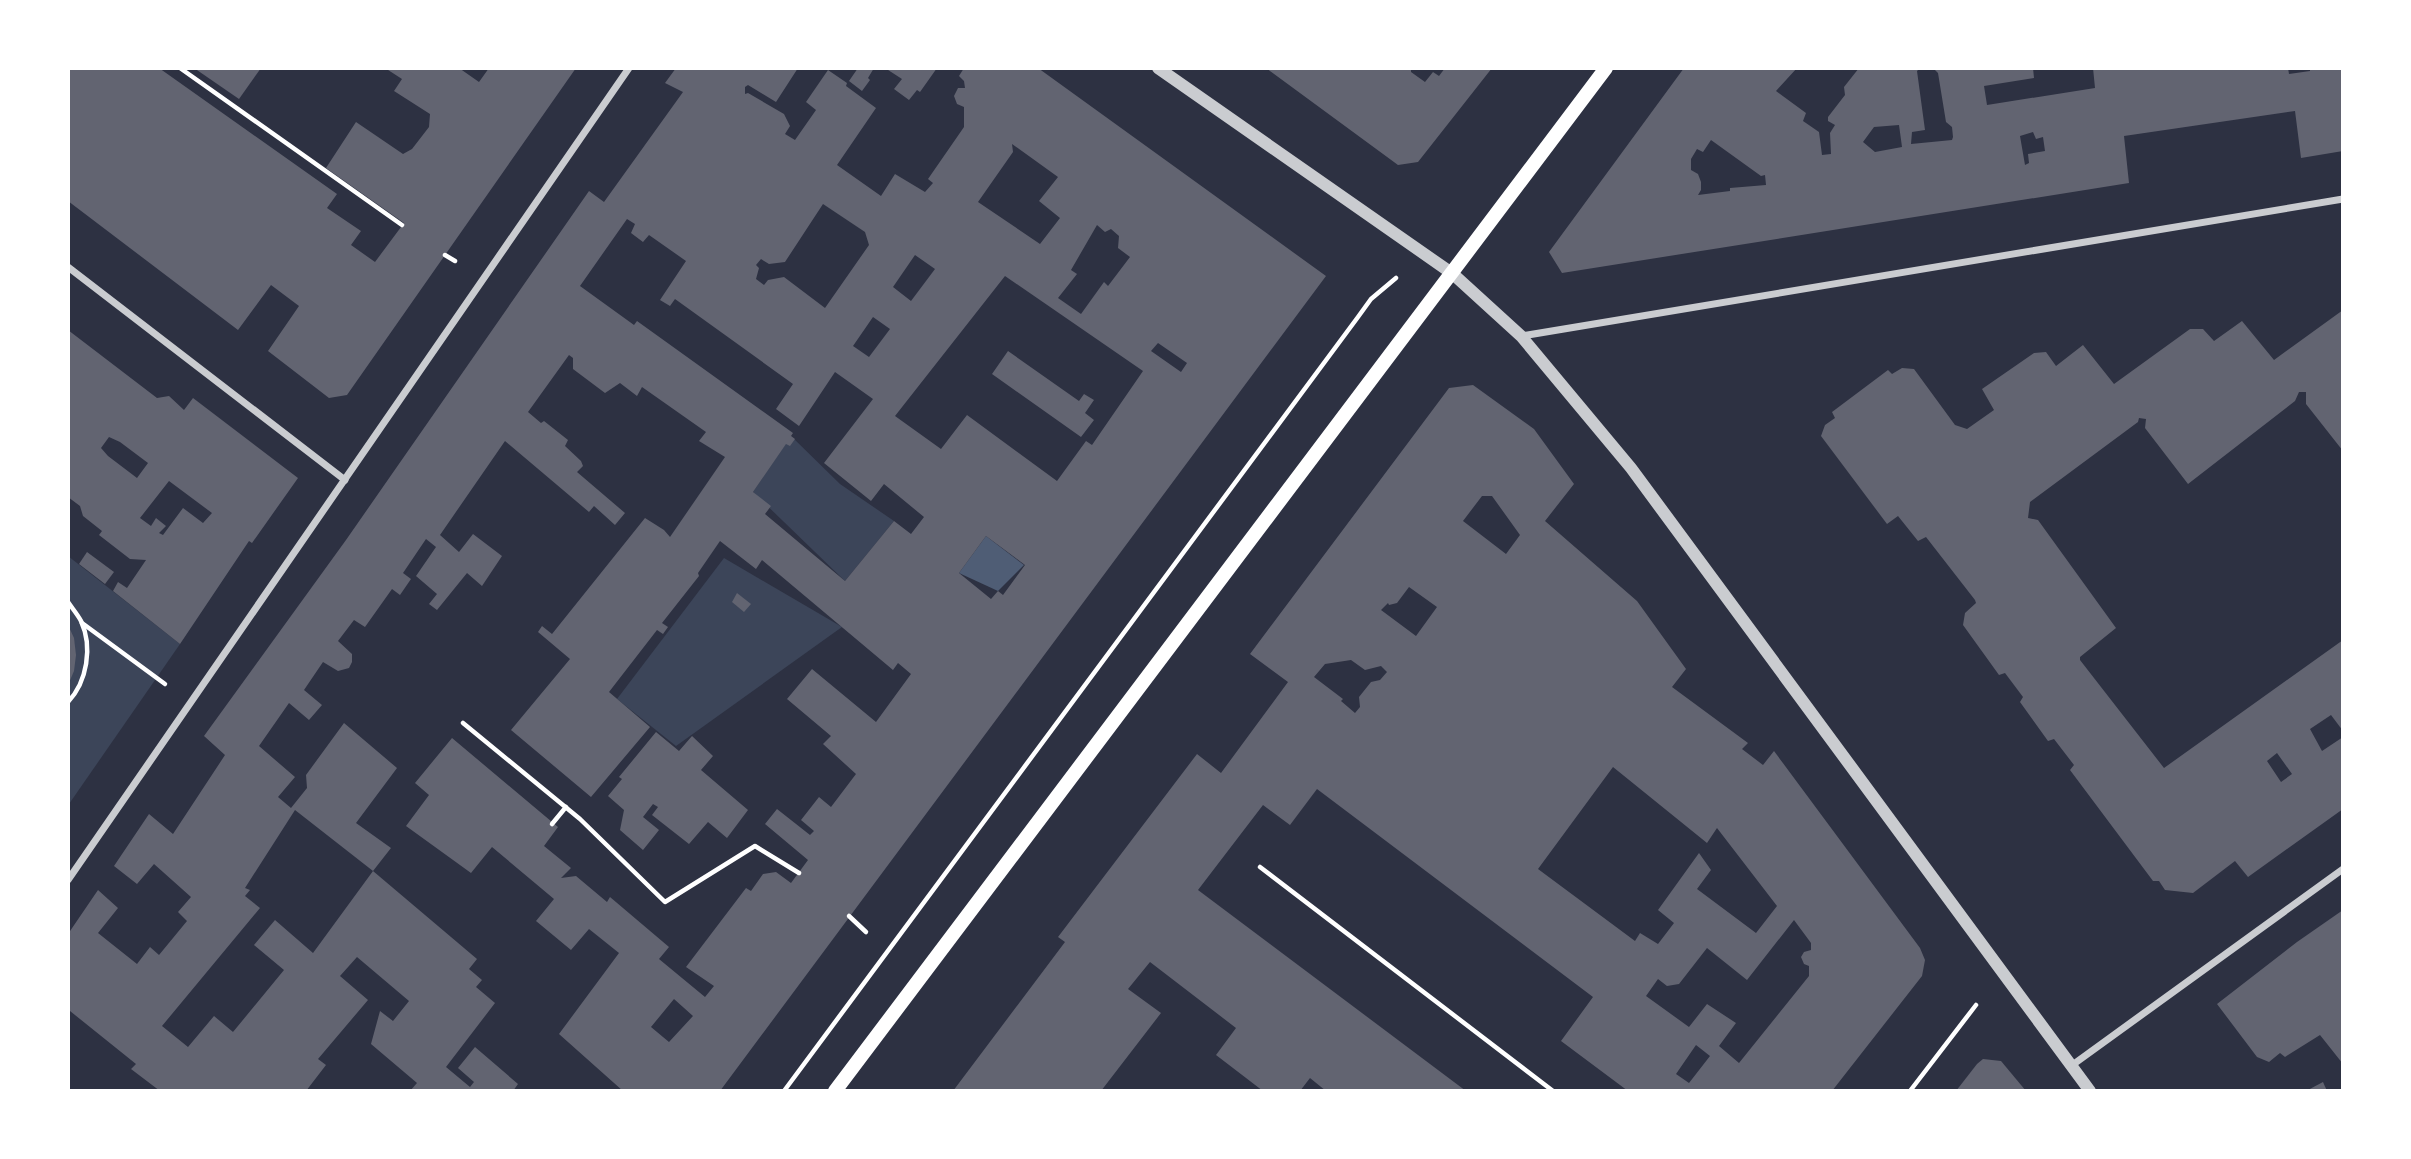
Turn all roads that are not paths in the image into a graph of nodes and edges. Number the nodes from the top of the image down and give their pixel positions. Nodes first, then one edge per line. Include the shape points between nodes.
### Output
1 (629, 68) edge
2 (1158, 68) edge
3 (1606, 68) edge
4 (2343, 199) edge
5 (68, 267) edge
6 (1453, 274) junction
7 (1521, 336) junction
8 (345, 480) junction
9 (2343, 869) edge
10 (68, 880) edge
11 (2071, 1066) junction
12 (835, 1091) edge
13 (2090, 1091) edge

1 - 8 street
2 - 6 street
3 - 6 main road
4 - 7 street
5 - 8 street
6 - 7 street
6 - 12 main road
7 - 11 street via 1631,468
8 - 10 street
9 - 11 street
11 - 13 street

